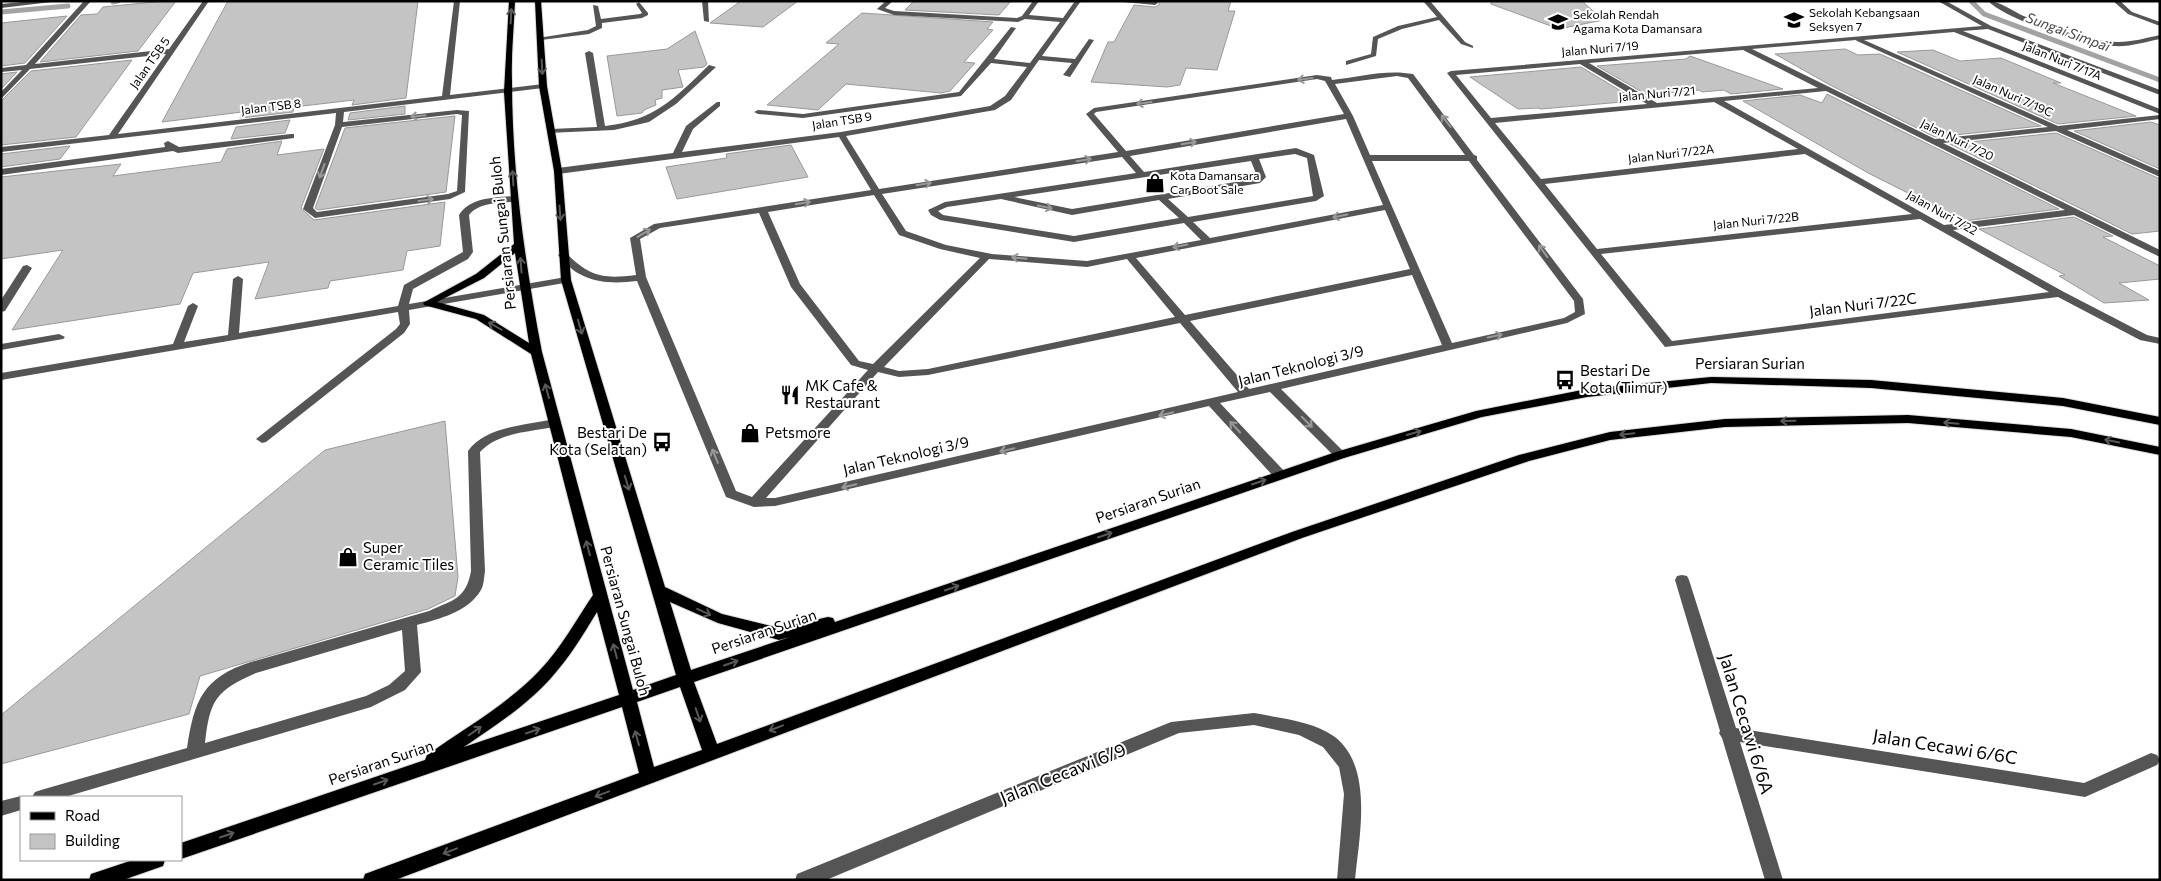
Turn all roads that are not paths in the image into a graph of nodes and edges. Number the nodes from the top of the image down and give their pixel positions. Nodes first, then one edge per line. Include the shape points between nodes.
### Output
1 (57, 1) edge
2 (88, 1) edge
3 (206, 1) edge
4 (457, 1) edge
5 (512, 1) edge
6 (538, 1) edge
7 (705, 1) edge
8 (890, 1) edge
9 (1036, 1) edge
10 (1078, 1) edge
11 (1116, 1) edge
12 (1426, 1) edge
13 (1941, 1) edge
14 (1991, 1) edge
15 (2116, 1) edge
16 (1122, 2) edge
17 (639, 4) dead end
18 (1155, 4) dead end
19 (1, 6) edge
20 (595, 6) dead end
21 (1119, 8) dead end
22 (1024, 17) junction
23 (1441, 18) junction
24 (1065, 20) junction
25 (599, 21) junction
26 (707, 21) dead end
27 (2160, 24) edge
28 (1990, 27) junction
29 (1013, 28) dead end
30 (1955, 30) junction
31 (2160, 37) edge
32 (540, 38) junction
33 (1857, 38) junction
34 (1092, 40) dead end
35 (1471, 47) dead end
36 (1744, 48) junction
37 (171, 51) junction
38 (589, 53) dead end
39 (989, 61) junction
40 (1034, 61) junction
41 (1077, 61) junction
42 (1582, 62) junction
43 (1349, 63) dead end
44 (712, 67) dead end
45 (28, 68) junction
46 (1, 70) edge
47 (1067, 75) dead end
48 (1332, 82) junction
49 (543, 86) junction
50 (1827, 89) junction
51 (508, 90) junction
52 (2160, 94) edge
53 (1, 97) edge
54 (446, 98) junction
55 (1716, 100) junction
56 (717, 104) dead end
57 (1655, 105) junction
58 (340, 110) junction
59 (758, 112) dead end
60 (2160, 112) edge
61 (1349, 116) junction
62 (2160, 117) edge
63 (1488, 120) junction
64 (339, 125) junction
65 (602, 127) junction
66 (2057, 128) junction
67 (175, 129) junction
68 (551, 132) junction
69 (841, 134) junction
70 (291, 136) dead end
71 (112, 137) junction
72 (1933, 142) junction
73 (172, 149) junction
74 (3, 151) edge
75 (1806, 151) junction
76 (1124, 154) junction
77 (676, 156) junction
78 (1254, 158) junction
79 (1367, 158) junction
80 (1474, 158) junction
81 (558, 171) junction
82 (1, 172) edge
83 (2160, 174) edge
84 (1142, 175) junction
85 (1538, 182) junction
86 (876, 191) junction
87 (997, 197) junction
88 (1161, 197) junction
89 (514, 199) junction
90 (1388, 207) junction
91 (762, 210) junction
92 (2074, 212) junction
93 (1920, 216) junction
94 (1185, 220) junction
95 (1942, 228) junction
96 (1208, 241) junction
97 (520, 244) junction
98 (1594, 252) junction
99 (2160, 254) edge
100 (563, 255) junction
101 (988, 255) junction
102 (1129, 256) junction
103 (27, 268) dead end
104 (1415, 271) junction
105 (642, 277) junction
106 (238, 279) dead end
107 (566, 280) junction
108 (523, 287) junction
109 (2060, 294) junction
110 (428, 303) junction
111 (193, 306) dead end
112 (403, 308) junction
113 (1, 309) edge
114 (1181, 318) junction
115 (58, 337) dead end
116 (233, 337) junction
117 (2160, 342) edge
118 (1, 347) edge
119 (177, 347) junction
120 (1448, 347) junction
121 (536, 352) junction
122 (876, 368) junction
123 (1, 377) edge
124 (1274, 389) junction
125 (1247, 396) junction
126 (1213, 404) junction
127 (2160, 421) edge
128 (555, 423) junction
129 (262, 439) dead end
130 (2160, 451) edge
131 (1340, 454) junction
132 (1280, 475) junction
133 (754, 503) junction
134 (1682, 580) dead end
135 (660, 591) junction
136 (600, 596) junction
137 (906, 603) junction
138 (409, 624) junction
139 (685, 678) junction
140 (627, 699) junction
141 (1727, 733) junction
142 (195, 752) junction
143 (711, 752) junction
144 (2151, 760) dead end
145 (421, 769) junction
146 (648, 776) junction
147 (44, 796) edge
148 (20, 803) edge
149 (1, 809) edge
150 (182, 851) edge
151 (153, 861) edge
152 (98, 880) edge
153 (372, 880) edge
154 (804, 880) edge
155 (1346, 880) edge
156 (1774, 880) edge

1 - 19 street
2 - 45 street
3 - 37 street, Jalan TSB 5
4 - 54 street
51 -> 5 main road, Persiaran Sungai Buloh
6 - 32 main road
7 - 26 street
8 - 22 street via 880,9 894,13 1018,20
9 - 22 street
10 - 24 street, Jalan TSB 9
11 - 16 street
12 - 23 street
13 - 28 street
14 - 31 street via 2082,39 2124,44
15 - 27 street via 2131,14
16 - 18 street
16 - 21 street
17 - 25 street via 646,14 642,16
20 - 25 street
22 - 24 street
23 - 35 street via 1463,43
23 - 43 street via 1390,30 1375,38 1374,55
24 - 40 street, Jalan TSB 9
25 - 32 street via 600,28 589,32
28 - 30 street, Jalan Nuri 7/19
28 - 52 street
29 - 39 street
30 - 33 street, Jalan Nuri 7/19
30 - 60 street, Jalan Nuri 7/17A
32 -> 49 main road
33 - 36 street, Jalan Nuri 7/19
33 - 66 street, Jalan Nuri 7/19C
34 - 41 street
36 - 42 street, Jalan Nuri 7/19
36 - 50 street, Jalan Nuri 7/20
37 - 45 street
37 - 71 street, Jalan TSB 5
38 - 65 street
39 - 40 street
39 - 59 street via 961,94 952,97 803,116
40 - 41 street
40 - 69 street, Jalan TSB 9 via 1008,98 992,108
41 - 47 street
42 - 57 street
42 - 63 street, Jalan Nuri 7/19 via 1451,73
44 - 65 street via 647,120
45 - 46 street
45 - 53 street
48 - 61 street
48 -> 76 street via 1317,77 1094,110 1090,114
80 -> 48 street via 1410,76 1397,74
49 - 51 street, Jalan TSB 8
49 - 68 main road
50 - 55 street, Jalan Nuri 7/21
50 - 72 street, Jalan Nuri 7/20
51 - 54 street, Jalan TSB 8
89 -> 51 main road, Persiaran Sungai Buloh
54 - 58 street, Jalan TSB 8
55 - 57 street, Jalan Nuri 7/21
55 - 75 street, Jalan Nuri 7/22
56 - 77 street via 689,128
57 - 63 street, Jalan Nuri 7/21
58 - 64 street
58 - 67 street, Jalan TSB 8
76 -> 61 street, Jalan Teknologi 3/9
61 - 79 street
62 - 66 street
63 - 85 street
64 -> 64 street via 308,209 315,215 461,192 466,113
65 - 68 street
66 - 72 street
66 - 83 street, Jalan Nuri 7/19C
67 - 71 street, Jalan TSB 8
67 - 73 street via 168,142
68 - 81 main road
69 - 77 street, Jalan TSB 9
69 - 86 street
70 - 73 street
71 - 74 street, Jalan TSB 8
72 - 92 street, Jalan Nuri 7/20
73 - 82 street
75 - 85 street, Jalan Nuri 7/22A
75 - 93 street, Jalan Nuri 7/22
76 - 84 street
86 -> 76 street, Jalan Teknologi 3/9
77 - 81 street, Jalan TSB 9
78 - 84 street
78 - 88 street via 1261,180
78 - 94 street via 1296,151 1305,153 1311,157 1319,196
79 - 80 street
79 - 90 street
120 -> 80 street, Jalan Teknologi 3/9 via 1567,320 1580,314 1579,300
81 -> 100 main road
84 - 87 street
85 - 98 street
91 -> 86 street, Jalan Teknologi 3/9
86 - 101 street via 902,232 914,238
87 -> 88 street via 1072,212
87 - 94 street via 945,205 933,210 940,217 1066,239
88 - 94 street
89 - 97 main road, Persiaran Sungai Buloh
89 - 112 street via 474,205 466,210 468,252 408,287
90 -> 96 street
90 - 104 street
105 -> 91 street, Jalan Teknologi 3/9 via 635,238 647,231 657,226
91 - 122 street via 795,285 854,362
92 - 95 street
92 - 99 street, Jalan Nuri 7/20
93 - 95 street, Jalan Nuri 7/22
93 - 98 street, Jalan Nuri 7/22B
94 - 96 street
95 - 109 street, Jalan Nuri 7/22
96 -> 102 street
108 -> 97 main road, Persiaran Sungai Buloh
97 - 110 main road via 480,276
98 - 109 street, Jalan Nuri 7/22C via 1669,345
100 - 105 street via 587,277 614,280
100 - 107 main road
102 -> 101 street via 1086,264 1066,264
101 - 122 street
102 - 114 street
103 - 113 street
104 - 114 street
104 - 120 street
133 -> 105 street, Jalan Teknologi 3/9 via 731,494
106 - 116 street
107 - 108 street
107 -> 135 main road
108 - 110 street
108 - 121 main road, Persiaran Sungai Buloh
109 - 117 street, Jalan Nuri 7/22 via 2144,338
110 - 112 street
121 -> 110 main road via 480,318
111 - 119 street
112 - 116 street
112 - 129 street via 405,324 400,331
114 - 122 street via 928,372 899,374
114 - 125 street
115 - 118 street
116 - 119 street
119 - 123 street
120 - 124 street, Jalan Teknologi 3/9
128 -> 121 main road, Persiaran Sungai Buloh
122 - 133 street
124 - 125 street, Jalan Teknologi 3/9
124 -> 131 street
125 - 126 street, Jalan Teknologi 3/9
132 -> 126 street
126 -> 133 street, Jalan Teknologi 3/9 via 775,502
131 -> 127 main road, Persiaran Surian via 1480,414 1587,393 1711,380 1871,384 2063,402
136 -> 128 main road, Persiaran Sungai Buloh
128 - 138 street via 489,438 478,444 474,451 478,571 475,588 462,602
130 -> 143 main road via 2071,433 1908,419 1725,423 1610,436 1524,458 1297,535
131 - 132 main road, Persiaran Surian
137 -> 132 main road, Persiaran Surian
134 - 141 street, Jalan Cecawi 6/6A
135 -> 137 main road via 718,618 779,634
135 - 139 main road
140 -> 136 main road, Persiaran Sungai Buloh
145 -> 136 main road via 537,683
139 -> 137 main road, Persiaran Surian
138 - 142 street via 233,675 206,697
138 - 142 street via 413,672 406,682 392,691 371,701
139 - 140 main road, Persiaran Surian
139 -> 143 main road
145 -> 140 main road, Persiaran Surian
146 -> 140 main road, Persiaran Sungai Buloh
141 - 144 street, Jalan Cecawi 6/6C via 2085,790
141 - 156 street, Jalan Cecawi 6/6A
142 - 147 street
143 - 146 main road
150 -> 145 main road, Persiaran Surian
146 -> 153 main road
148 - 149 street
151 - 152 main road
154 - 155 street, Jalan Cecawi 6/9 via 1177,727 1254,718 1302,729 1329,742 1347,764 1353,794

